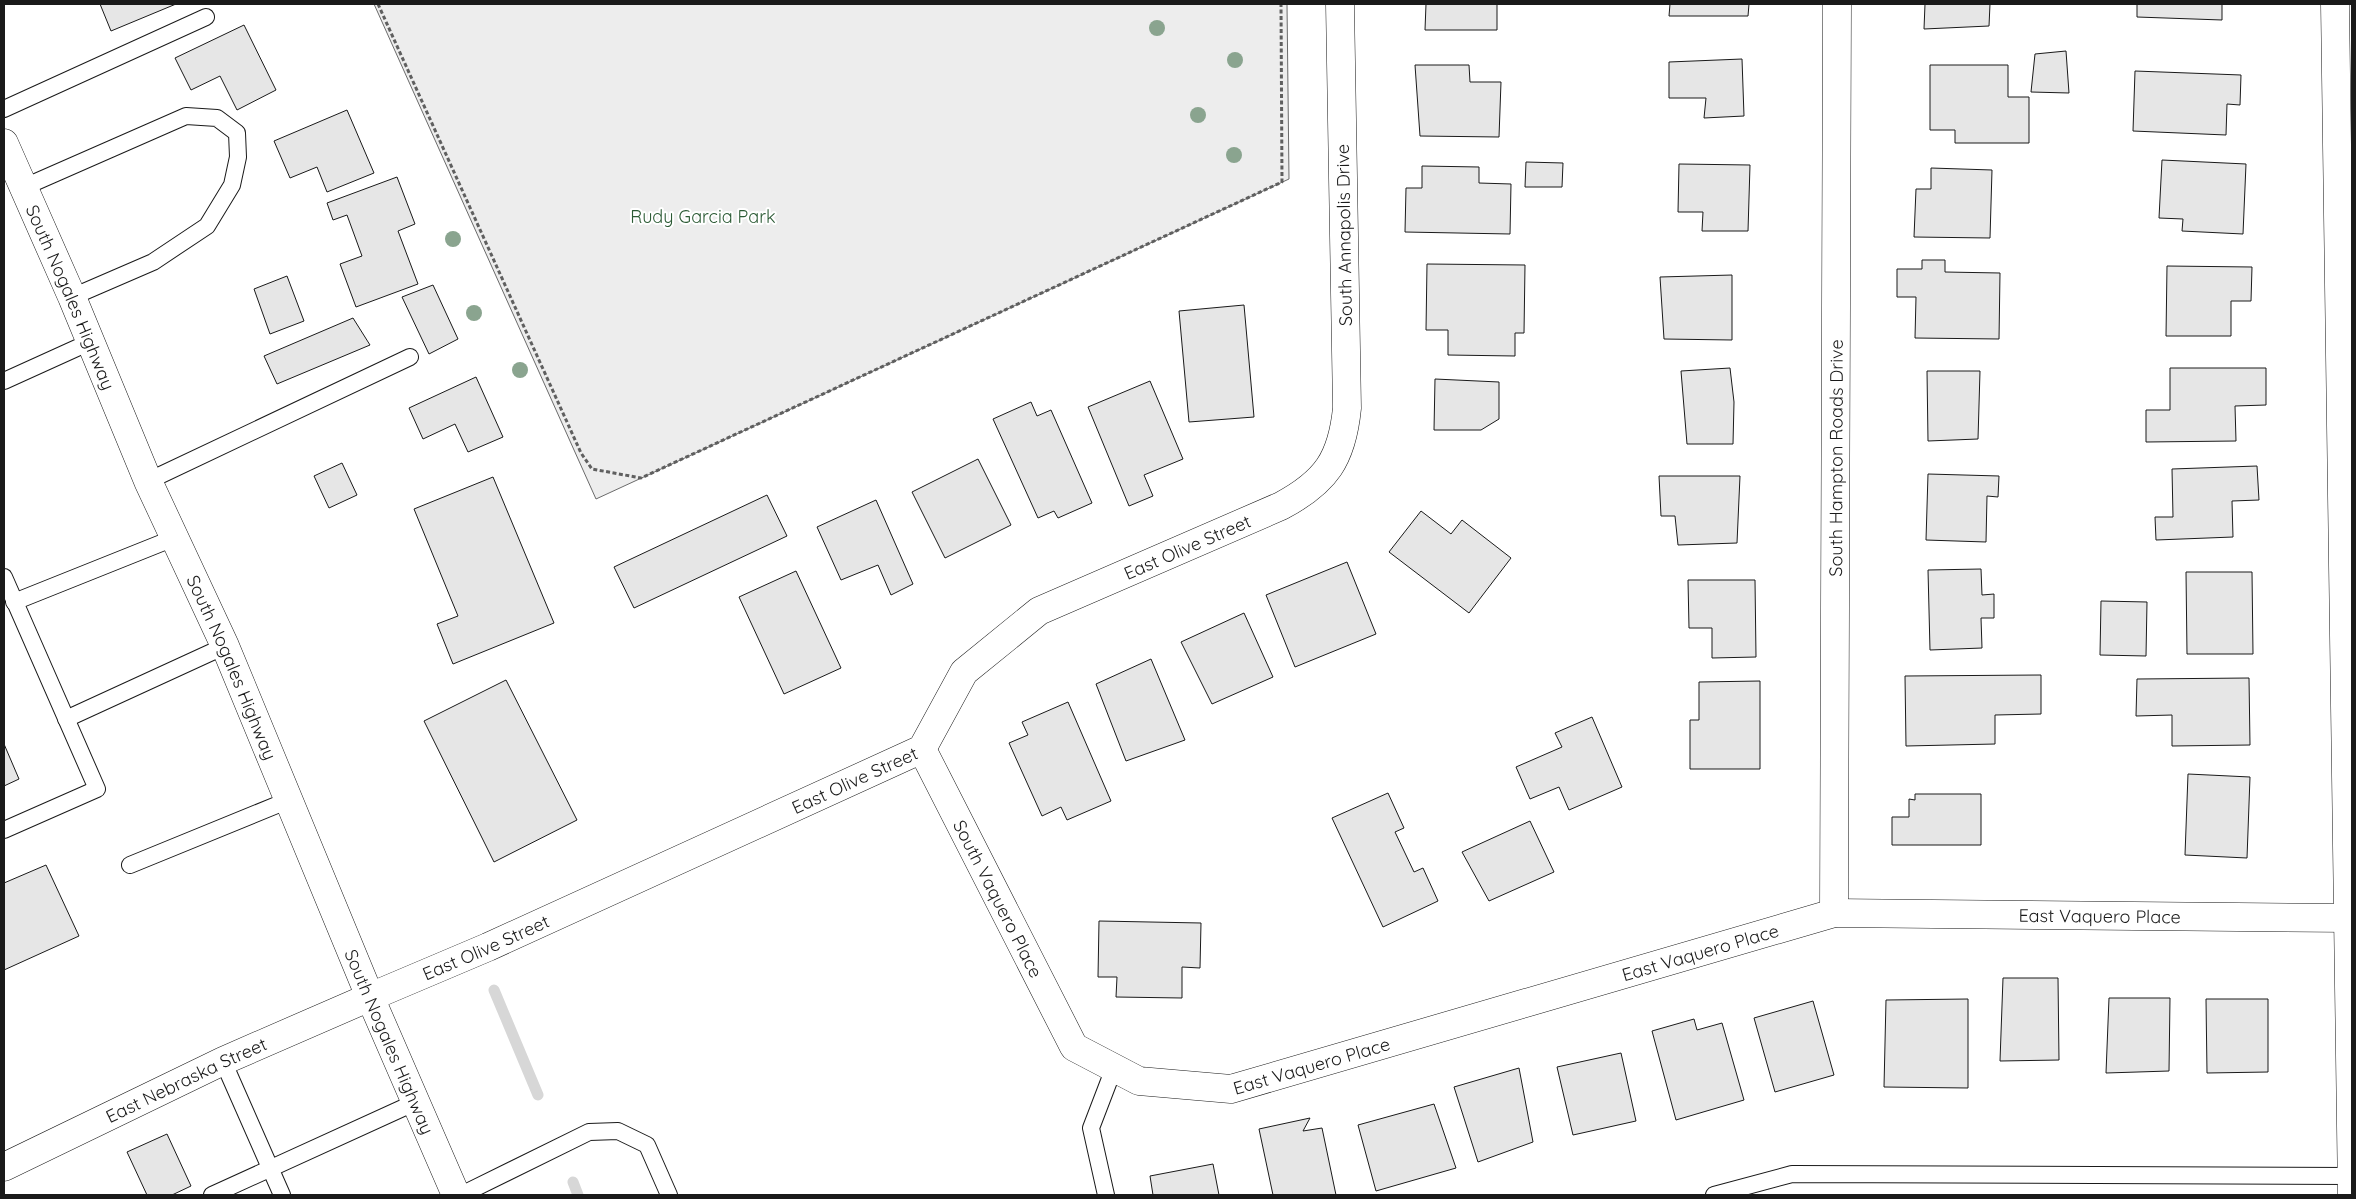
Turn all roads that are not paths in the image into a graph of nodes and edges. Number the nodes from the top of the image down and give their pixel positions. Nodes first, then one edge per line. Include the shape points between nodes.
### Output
1 (1340, 4) edge
2 (1837, 4) edge
3 (2335, 4) edge
4 (206, 17) dead end
5 (4, 109) edge
6 (4, 143) edge
7 (22, 188) junction
8 (72, 297) junction
9 (90, 342) junction
10 (410, 358) dead end
11 (4, 381) edge
12 (1332, 463) joint
13 (148, 481) junction
14 (174, 538) junction
15 (4, 577) edge
16 (14, 602) junction
17 (225, 646) junction
18 (66, 719) junction
19 (922, 749) junction
20 (289, 800) junction
21 (4, 830) edge
22 (130, 865) dead end
23 (1834, 912) junction
24 (2349, 918) junction
25 (370, 997) junction
26 (1074, 1047) joint
27 (223, 1061) junction
28 (1114, 1068) junction
29 (416, 1102) junction
30 (4, 1167) edge
31 (270, 1168) junction
32 (2352, 1176) edge
33 (212, 1195) edge
34 (282, 1195) edge
35 (456, 1195) edge
36 (461, 1195) edge
37 (668, 1195) edge
38 (1106, 1195) edge
39 (1714, 1195) edge
40 (2352, 1195) edge

1 - 12 street, South Annapolis Drive via 1347,408 1345,429
2 - 23 street, South Hampton Roads Drive
3 - 24 street
4 - 5 lane
6 - 7 street, South Nogales Highway
7 - 8 street, South Nogales Highway
7 - 8 lane via 186,116 218,118 237,133 238,157 232,185 207,226 153,262
8 - 9 street, South Nogales Highway
9 - 11 lane
9 - 13 street, South Nogales Highway
10 - 13 lane
12 - 19 street, East Olive Street via 1305,493 1281,506 1039,611 964,672
13 - 14 street, South Nogales Highway
14 - 16 lane
14 - 17 street, South Nogales Highway
15 - 16 lane
16 - 18 lane
17 - 18 lane
17 - 20 street, South Nogales Highway
18 - 21 lane via 97,789
19 - 25 street, East Olive Street via 488,947
19 - 26 street, South Vaquero Place
20 - 22 lane
20 - 25 street, South Nogales Highway
23 - 24 street, East Vaquero Place
23 - 28 street, East Vaquero Place via 1231,1089 1139,1081
24 - 32 street
25 - 27 street, East Nebraska Street
25 - 29 street, South Nogales Highway
26 - 28 street, East Vaquero Place
27 - 30 street, East Nebraska Street
27 - 31 lane
28 - 38 lane via 1091,1128
29 - 31 lane
29 - 35 street, South Nogales Highway
31 - 33 lane
31 - 34 lane
32 - 39 lane via 1792,1174
32 - 40 street
36 - 37 lane via 590,1132 618,1131 647,1144

